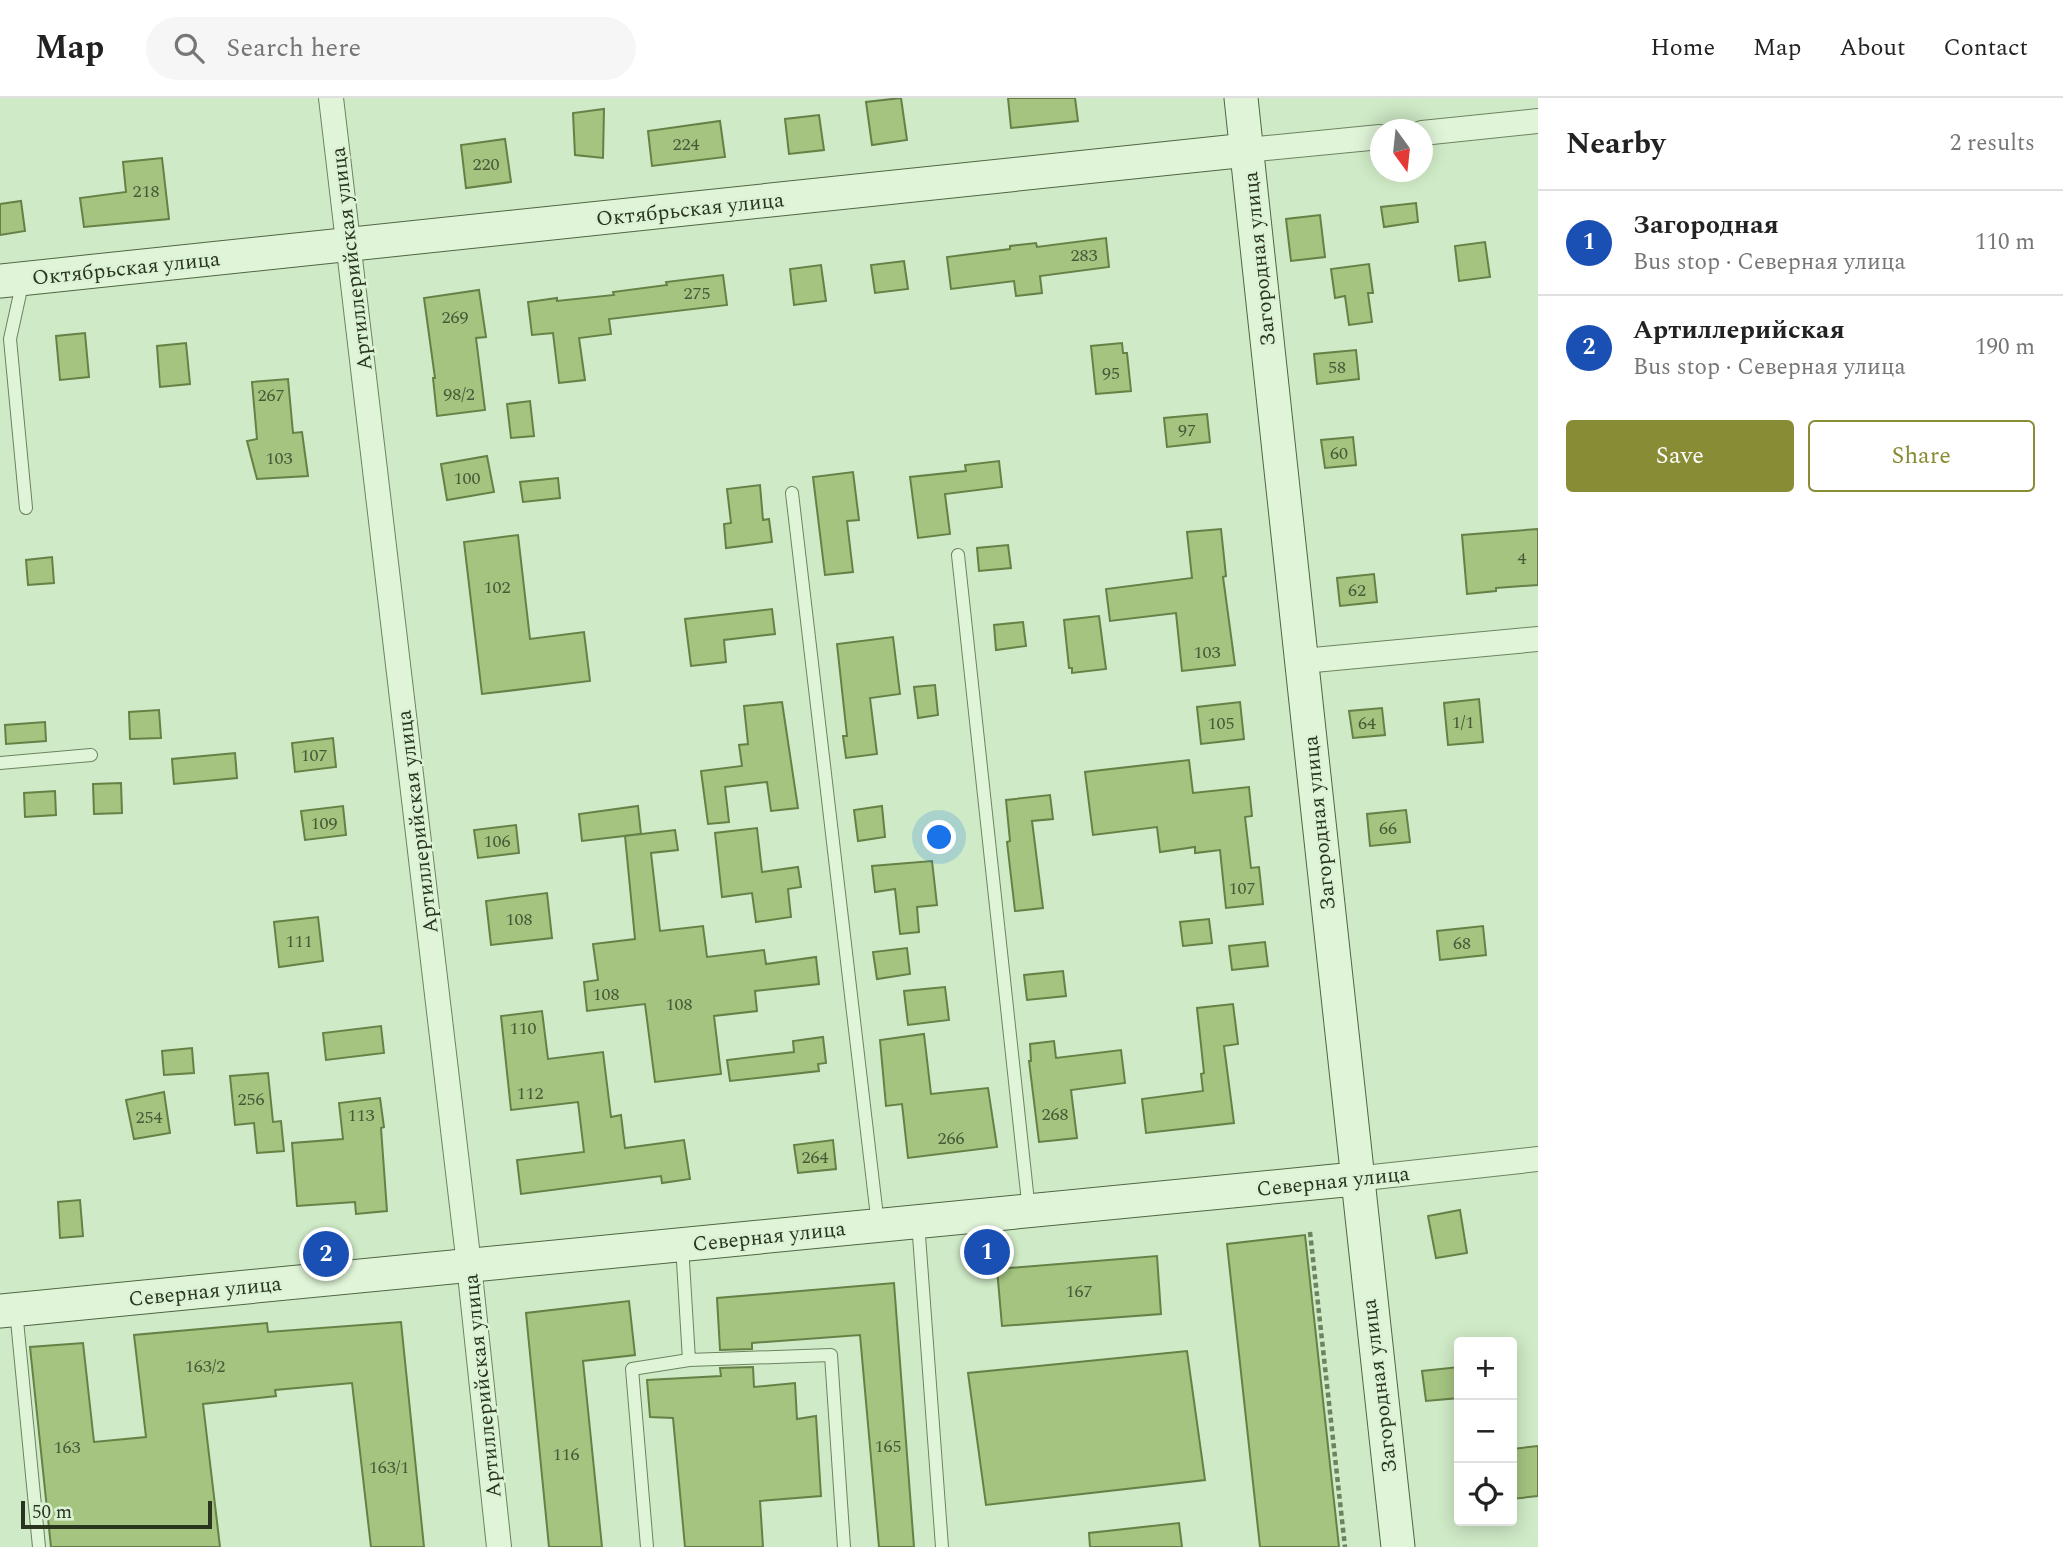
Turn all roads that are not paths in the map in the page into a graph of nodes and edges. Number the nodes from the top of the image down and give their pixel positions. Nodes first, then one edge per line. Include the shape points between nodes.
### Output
1 (331, 98) edge
2 (1241, 98) edge
3 (1538, 121) edge
4 (1433, 132) edge
5 (1370, 138) edge
6 (1247, 150) junction
7 (350, 246) junction
8 (12, 279) edge
9 (5, 340) edge
10 (792, 493) dead end
11 (26, 508) dead end
12 (958, 555) dead end
13 (1538, 639) edge
14 (1303, 662) junction
15 (91, 755) dead end
16 (0, 763) edge
17 (1538, 1159) edge
18 (1356, 1179) junction
19 (1029, 1211) junction
20 (918, 1222) junction
21 (878, 1226) junction
22 (682, 1245) junction
23 (469, 1265) junction
24 (8, 1311) edge
25 (689, 1360) junction
26 (39, 1547) edge
27 (499, 1547) edge
28 (647, 1547) edge
29 (844, 1547) edge
30 (942, 1547) edge
31 (1398, 1547) edge

1 - 7 street, Артиллерийская улица
2 - 6 main road, Загородная улица
3 - 4 street
5 - 6 street, Октябрьская улица
6 - 7 main road, Октябрьская улица
6 - 14 main road, Загородная улица
7 - 8 main road, Октябрьская улица
7 - 23 street, Артиллерийская улица
8 - 9 lane
9 - 11 lane
10 - 21 lane
12 - 19 lane
13 - 14 street
14 - 18 main road, Загородная улица
15 - 16 lane
17 - 18 street, Северная улица
18 - 19 main road, Северная улица
18 - 31 main road, Загородная улица
19 - 20 main road, Северная улица
20 - 21 main road, Северная улица
20 - 30 lane
21 - 22 main road, Северная улица
22 - 23 main road, Северная улица
22 - 25 lane
23 - 24 main road, Северная улица
23 - 27 street, Артиллерийская улица
24 - 26 lane
25 - 28 lane via 632,1368
25 - 29 lane via 831,1355

